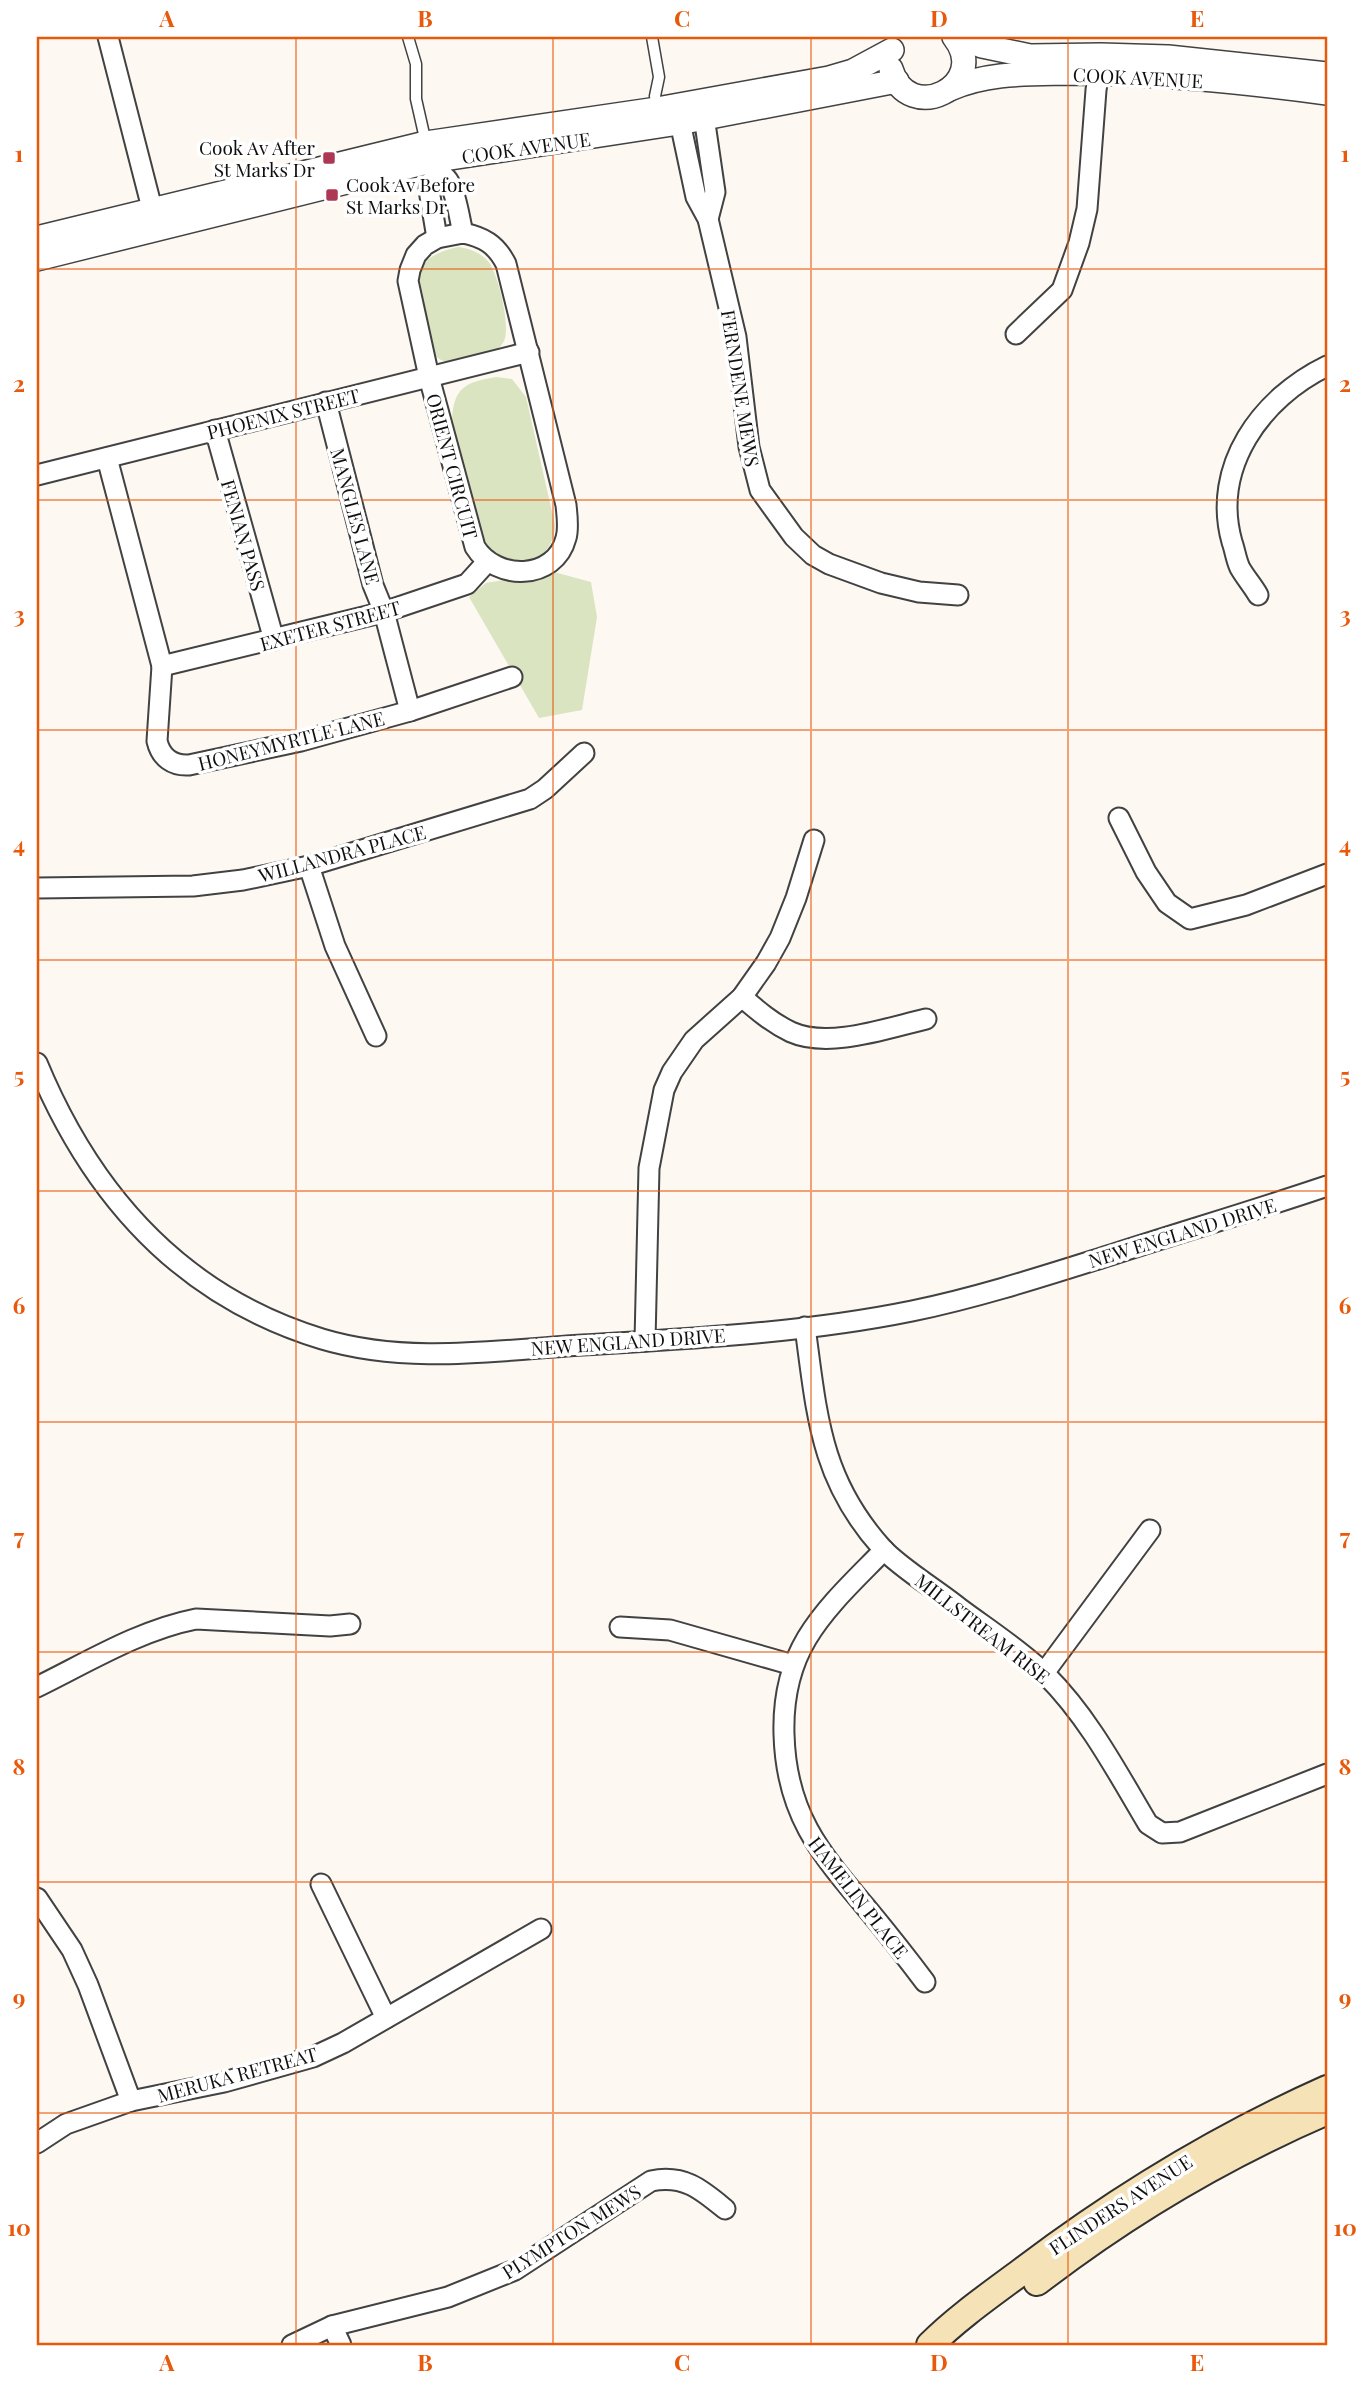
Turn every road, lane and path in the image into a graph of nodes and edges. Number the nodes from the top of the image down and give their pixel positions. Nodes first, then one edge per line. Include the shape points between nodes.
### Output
1 (108, 37) edge
2 (408, 37) edge
3 (653, 37) edge
4 (956, 37) edge
5 (896, 43) edge
6 (1100, 64) junction
7 (1327, 74) edge
8 (897, 81) junction
9 (950, 89) junction
10 (1327, 93) edge
11 (704, 109) junction
12 (668, 116) junction
13 (431, 159) junction
14 (154, 219) junction
15 (708, 219) junction
16 (463, 233) junction
17 (37, 238) edge
18 (437, 238) junction
19 (37, 259) edge
20 (1016, 334) dead end
21 (528, 352) junction
22 (1327, 366) edge
23 (429, 377) junction
24 (326, 402) junction
25 (215, 430) junction
26 (107, 458) junction
27 (37, 475) edge
28 (487, 562) junction
29 (958, 595) dead end
30 (1258, 595) dead end
31 (384, 612) junction
32 (274, 640) junction
33 (162, 666) junction
34 (512, 677) dead end
35 (410, 711) junction
36 (583, 753) dead end
37 (1119, 818) dead end
38 (814, 840) dead end
39 (309, 866) junction
40 (1327, 874) edge
41 (37, 887) edge
42 (742, 997) junction
43 (926, 1019) dead end
44 (376, 1036) dead end
45 (37, 1063) edge
46 (46, 1112) edge
47 (1327, 1186) edge
48 (805, 1327) junction
49 (645, 1341) junction
50 (1150, 1530) dead end
51 (884, 1550) junction
52 (350, 1624) dead end
53 (620, 1627) dead end
54 (793, 1665) junction
55 (1044, 1673) junction
56 (37, 1687) edge
57 (1327, 1774) edge
58 (321, 1884) dead end
59 (37, 1898) edge
60 (541, 1929) dead end
61 (925, 1982) dead end
62 (386, 2018) junction
63 (1327, 2089) edge
64 (131, 2101) junction
65 (1327, 2111) edge
66 (37, 2143) edge
67 (724, 2210) dead end
68 (332, 2326) junction
69 (292, 2345) edge
70 (341, 2345) edge
71 (929, 2345) edge
72 (956, 2345) edge

1 - 14 street
2 - 13 lane via 416,64 416,99
3 - 12 lane via 659,77 655,96
4 - 6 street, COOK AVENUE via 982,46
4 - 9 street via 964,61 961,75
5 - 8 street via 891,66
5 - 11 street, COOK AVENUE via 853,71
6 - 7 street, COOK AVENUE via 1168,57
6 - 9 street, COOK AVENUE via 970,80
6 - 10 street, COOK AVENUE
6 - 20 street via 1080,243 1062,290
8 - 9 street, COOK AVENUE via 921,97
8 - 11 street, COOK AVENUE
11 - 12 street, COOK AVENUE
11 - 15 street, FERNDENE MEWS via 715,192
12 - 13 street, COOK AVENUE
12 - 15 street, FERNDENE MEWS
13 - 14 street, COOK AVENUE
13 - 16 street via 451,186
13 - 18 street via 429,190
14 - 17 street, COOK AVENUE
14 - 19 street, COOK AVENUE
15 - 29 street, FERNDENE MEWS via 736,337 748,447 760,490 794,537 829,564 881,583
16 - 18 street
16 - 21 street, ORIENT CIRCUIT via 488,240 501,255
18 - 23 street, ORIENT CIRCUIT via 416,255 408,281
21 - 23 street, PHOENIX STREET
21 - 28 street, ORIENT CIRCUIT via 566,505 566,538 540,569 508,572
22 - 30 street via 1279,396 1255,425 1235,464 1226,496 1228,527 1239,566
23 - 24 street, PHOENIX STREET
23 - 28 street, ORIENT CIRCUIT via 471,538
24 - 25 street, PHOENIX STREET
24 - 31 street, MANGLES LANE
25 - 26 street, PHOENIX STREET
25 - 32 street, FENIAN PASS
26 - 27 street, PHOENIX STREET
26 - 33 street, HONEYMYRTLE LANE
28 - 31 street, EXETER STREET via 467,583
31 - 32 street, EXETER STREET
31 - 35 street, MANGLES LANE
32 - 33 street, EXETER STREET
33 - 35 street, HONEYMYRTLE LANE via 159,748 167,760 182,766 301,741
34 - 35 street, HONEYMYRTLE LANE
36 - 39 street, WILLANDRA PLACE via 530,799
37 - 40 street via 1167,903 1190,919 1245,905
38 - 42 street via 779,938
39 - 41 street, WILLANDRA PLACE via 194,886
39 - 44 street via 335,946
42 - 43 street via 779,1026 807,1037 827,1039
42 - 49 street via 694,1040 664,1090 649,1168
45 - 46 street, NEW ENGLAND DRIVE
46 - 49 street, NEW ENGLAND DRIVE via 131,1220 159,1248 217,1292 323,1340 388,1353
47 - 48 street, NEW ENGLAND DRIVE via 1009,1287 911,1311
48 - 49 street, NEW ENGLAND DRIVE
48 - 51 street, MILLSTREAM RISE via 828,1458 853,1509
50 - 55 street
51 - 54 street, HAMELIN PLACE via 822,1615
51 - 55 street, MILLSTREAM RISE
52 - 56 street via 196,1619 156,1629
53 - 54 street via 670,1630
54 - 61 street, HAMELIN PLACE via 783,1716 793,1798 825,1859
55 - 57 street, MILLSTREAM RISE via 1089,1726 1148,1824 1162,1833 1180,1832
58 - 62 street
59 - 64 street via 72,1950
60 - 62 street, MERUKA RETREAT
62 - 64 street, MERUKA RETREAT via 313,2057
63 - 71 main road, FLINDERS AVENUE via 1193,2156 1114,2205
64 - 66 street, MERUKA RETREAT via 66,2124
65 - 72 main road, FLINDERS AVENUE via 1163,2197 1048,2273
67 - 68 street, PLYMPTON MEWS via 699,2187 673,2179 651,2181 515,2270 449,2297
68 - 69 street, PLYMPTON MEWS
68 - 70 street

